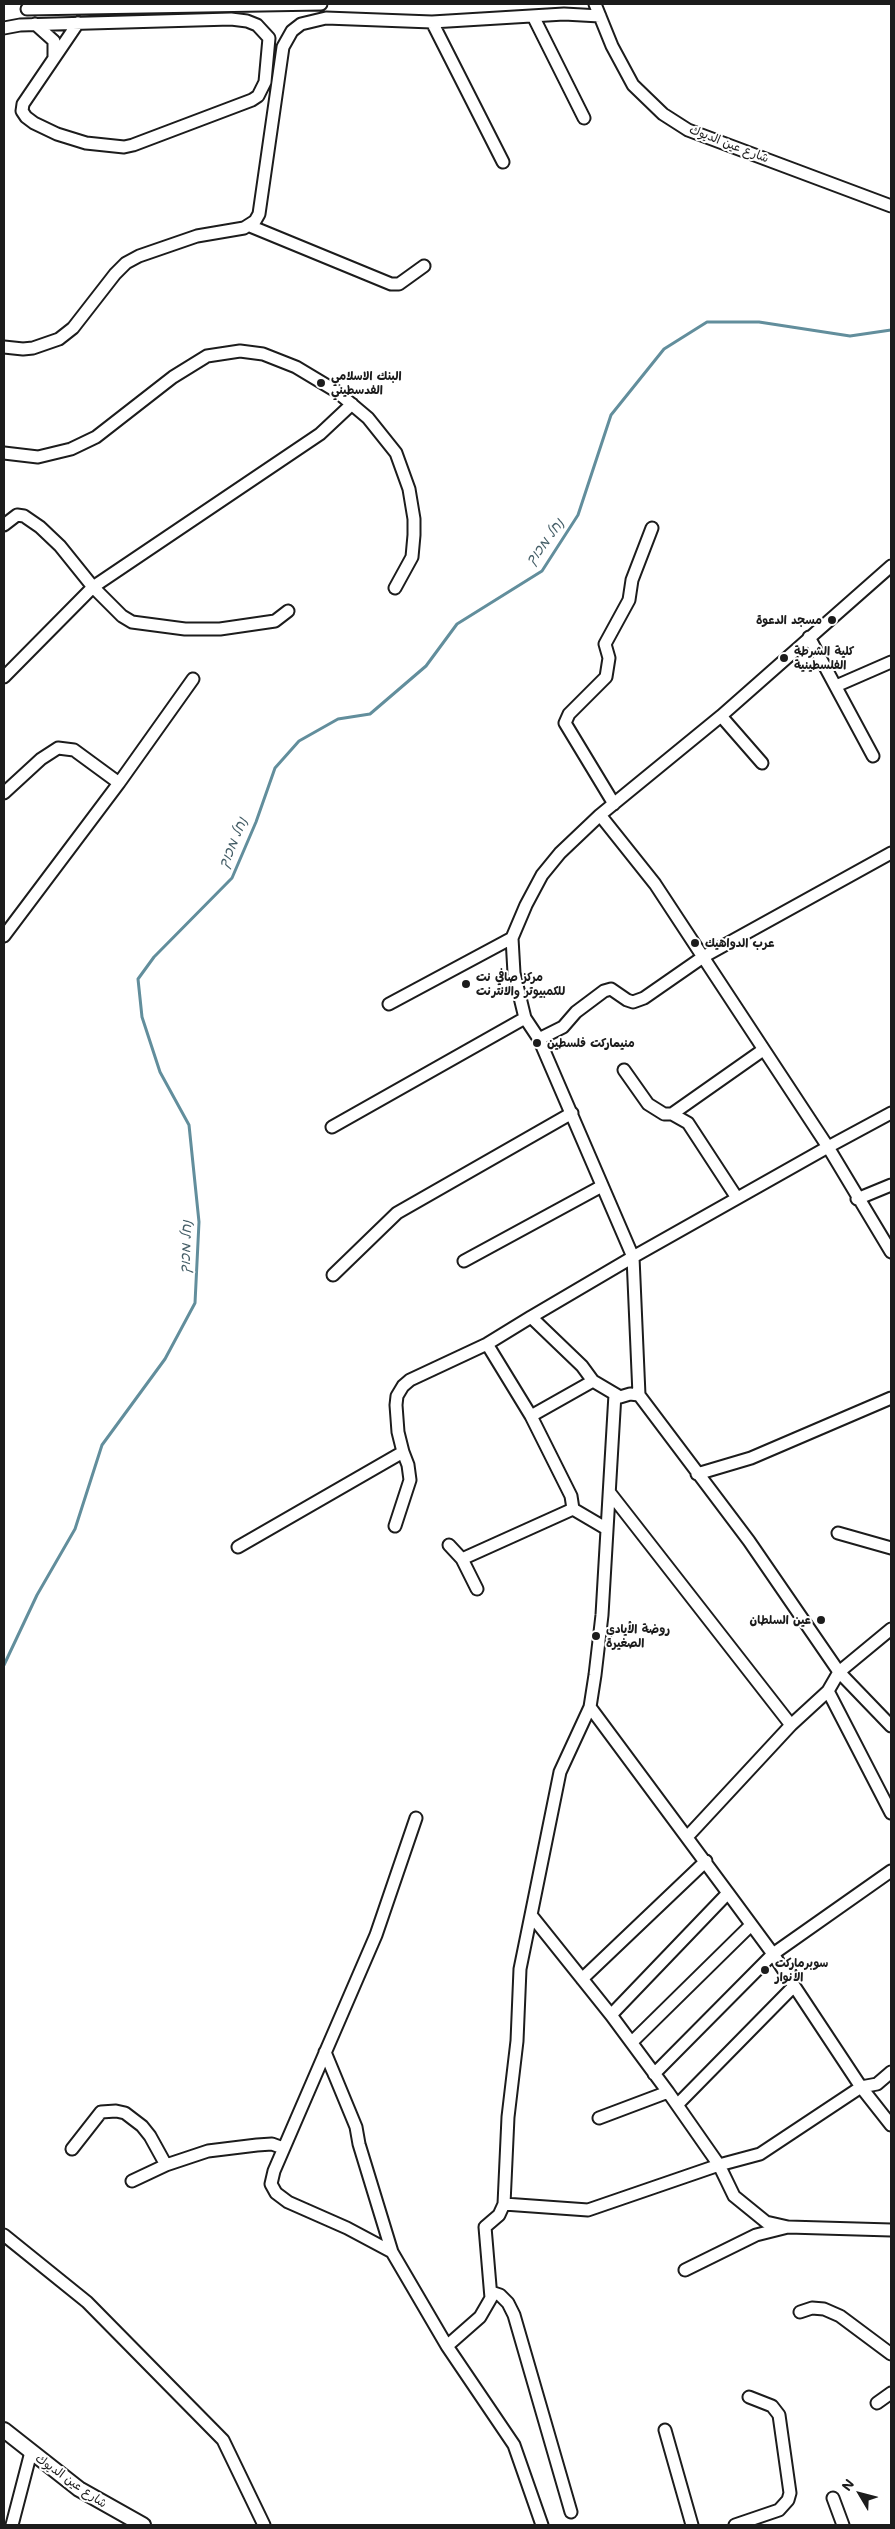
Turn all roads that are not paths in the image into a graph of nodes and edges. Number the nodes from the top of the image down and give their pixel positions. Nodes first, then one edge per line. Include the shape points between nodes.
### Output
1 (322, 4) edge
2 (595, 4) edge
3 (150, 5) edge
4 (26, 6) edge
5 (600, 16) junction
6 (534, 18) junction
7 (432, 22) junction
8 (78, 23) junction
9 (20, 24) junction
10 (35, 24) junction
11 (4, 28) edge
12 (54, 58) junction
13 (584, 118) dead end
14 (503, 162) dead end
15 (891, 196) edge
16 (886, 204) edge
17 (250, 226) junction
18 (424, 266) dead end
19 (4, 347) edge
20 (352, 404) junction
21 (4, 453) edge
22 (4, 525) edge
23 (652, 528) dead end
24 (891, 566) edge
25 (93, 587) junction
26 (395, 588) dead end
27 (288, 611) dead end
28 (809, 637) junction
29 (891, 662) edge
30 (4, 677) edge
31 (193, 679) dead end
32 (836, 686) junction
33 (721, 716) junction
34 (873, 756) dead end
35 (762, 763) dead end
36 (119, 783) junction
37 (4, 793) edge
38 (614, 804) junction
39 (600, 815) junction
40 (891, 853) edge
41 (4, 936) edge
42 (512, 938) junction
43 (703, 957) junction
44 (389, 1004) dead end
45 (525, 1018) junction
46 (539, 1039) junction
47 (763, 1050) junction
48 (624, 1070) dead end
49 (572, 1113) junction
50 (891, 1113) edge
51 (672, 1114) junction
52 (332, 1127) dead end
53 (828, 1147) junction
54 (891, 1185) edge
55 (602, 1186) junction
56 (737, 1198) junction
57 (857, 1198) junction
58 (891, 1252) edge
59 (633, 1257) junction
60 (464, 1261) dead end
61 (333, 1275) dead end
62 (531, 1317) junction
63 (487, 1344) junction
64 (593, 1380) junction
65 (615, 1394) junction
66 (639, 1394) junction
67 (891, 1398) edge
68 (531, 1416) junction
69 (403, 1452) junction
70 (697, 1474) junction
71 (610, 1494) junction
72 (573, 1509) junction
73 (395, 1526) dead end
74 (606, 1529) junction
75 (838, 1533) dead end
76 (449, 1545) dead end
77 (238, 1547) dead end
78 (891, 1548) edge
79 (462, 1559) junction
80 (477, 1589) dead end
81 (891, 1629) edge
82 (839, 1672) junction
83 (828, 1691) junction
84 (590, 1707) junction
85 (791, 1725) junction
86 (891, 1726) edge
87 (891, 1813) edge
88 (416, 1818) dead end
89 (688, 1836) junction
90 (706, 1861) junction
91 (891, 1871) edge
92 (728, 1893) junction
93 (532, 1915) junction
94 (751, 1925) junction
95 (773, 1954) junction
96 (582, 1979) junction
97 (794, 1986) junction
98 (611, 2014) junction
99 (632, 2042) junction
100 (325, 2052) junction
101 (891, 2072) edge
102 (654, 2074) junction
103 (861, 2087) junction
104 (668, 2092) junction
105 (678, 2104) junction
106 (599, 2118) dead end
107 (891, 2124) edge
108 (283, 2148) junction
109 (72, 2149) dead end
110 (166, 2165) junction
111 (719, 2165) junction
112 (132, 2181) dead end
113 (504, 2204) junction
114 (788, 2227) junction
115 (891, 2230) edge
116 (4, 2235) edge
117 (392, 2252) junction
118 (685, 2270) dead end
119 (491, 2292) junction
120 (800, 2312) dead end
121 (447, 2346) junction
122 (891, 2354) edge
123 (891, 2393) edge
124 (749, 2397) dead end
125 (876, 2403) dead end
126 (4, 2430) edge
127 (665, 2430) dead end
128 (32, 2452) junction
129 (833, 2498) dead end
130 (571, 2512) dead end
131 (12, 2525) edge
132 (143, 2525) edge
133 (264, 2525) edge
134 (542, 2525) edge
135 (692, 2525) edge
136 (735, 2525) edge
137 (843, 2525) edge

1 - 3 street
2 - 5 street, شارع عين الديوك
3 - 4 street
4 - 9 street via 26,15
5 - 6 street via 564,14
5 - 16 street, شارع عين الديوك via 633,85 663,114 688,130
6 - 7 street
6 - 13 street
7 - 14 street
7 - 17 street via 326,18 310,21 292,31 283,47 259,214
8 - 10 street
8 - 12 street
8 - 12 street via 247,21 257,25 268,38 265,82 258,96 252,100 133,145 86,143 34,123 22,111 23,104
9 - 10 street
9 - 11 street
10 - 12 street via 54,41
15 - 16 street, شارع عين الديوك
17 - 18 street via 391,284 399,284
17 - 19 street via 197,236 139,256 115,274 73,328 59,339 28,349
20 - 21 street via 315,378 273,357 252,351 225,352 198,360 81,445 49,456
20 - 25 street via 320,434
20 - 26 street via 390,445 407,483 414,519 412,557
22 - 25 street via 18,515 31,520 60,546
23 - 38 street via 632,580 629,600 604,644 609,658 606,677 564,723
24 - 28 street
25 - 27 street via 122,616 144,625 185,629 243,627 276,621
25 - 30 street
28 - 32 street
28 - 33 street
29 - 32 street
31 - 36 street
32 - 34 street
33 - 35 street
33 - 38 street
36 - 37 street via 74,750 58,748
36 - 41 street
38 - 39 street
39 - 42 street via 542,875
39 - 43 street via 655,884
40 - 43 street
42 - 44 street
42 - 45 street via 514,973
43 - 46 street via 644,998 633,1002 611,989 604,991 576,1012 563,1027
43 - 47 street
45 - 46 street
45 - 52 street
46 - 49 street
47 - 51 street
47 - 53 street
48 - 51 street via 648,1104 664,1114
49 - 55 street
49 - 61 street via 397,1213
50 - 53 street
51 - 56 street via 688,1123
53 - 56 street
53 - 57 street
54 - 57 street
55 - 59 street
55 - 60 street
56 - 59 street
57 - 58 street
59 - 62 street
59 - 66 street
62 - 63 street
62 - 64 street
63 - 68 street
63 - 69 street via 403,1386 396,1396
64 - 65 street
64 - 68 street
65 - 66 street via 620,1397
65 - 71 street
66 - 70 street
67 - 70 street via 751,1458
68 - 72 street via 571,1496
69 - 73 street via 410,1480
69 - 77 street
70 - 82 street via 749,1540
71 - 74 street
71 - 85 street
72 - 74 street
72 - 79 street
74 - 84 street via 598,1653
75 - 78 street
76 - 79 street
79 - 80 street
81 - 82 street
82 - 83 street
82 - 86 street
83 - 85 street
83 - 87 street
84 - 89 street
84 - 93 street via 560,1772
85 - 89 street
88 - 100 street via 376,1935
89 - 90 street
90 - 92 street
90 - 96 street
91 - 95 street
92 - 94 street
92 - 98 street
93 - 96 street
93 - 113 street via 520,1970
94 - 95 street
94 - 99 street
95 - 97 street
95 - 102 street
96 - 98 street
97 - 103 street
97 - 105 street
98 - 99 street
99 - 102 street
100 - 108 street
100 - 117 street via 356,2126
101 - 103 street via 877,2084
102 - 104 street
103 - 107 street
103 - 111 street via 760,2154
104 - 105 street
104 - 106 street
105 - 111 street
108 - 110 street via 272,2144 231,2148
108 - 117 street via 271,2184 276,2193 288,2202
109 - 110 street via 101,2112 116,2111 125,2113 142,2126
110 - 112 street
111 - 113 street via 588,2210
111 - 114 street via 734,2196 766,2222
113 - 119 street via 499,2215 485,2227
114 - 115 street
114 - 118 street via 756,2235
116 - 133 street via 87,2302 223,2440
117 - 121 street
119 - 121 street via 480,2317
119 - 130 street via 500,2295 514,2315
120 - 122 street via 824,2309 840,2316
121 - 134 street via 514,2445
123 - 125 street
124 - 136 street via 772,2406 779,2415 790,2493 779,2510
126 - 128 main road, شارع عين الديوك
127 - 135 street
128 - 131 street
128 - 132 main road, شارع عين الديوك via 79,2489
129 - 137 street

